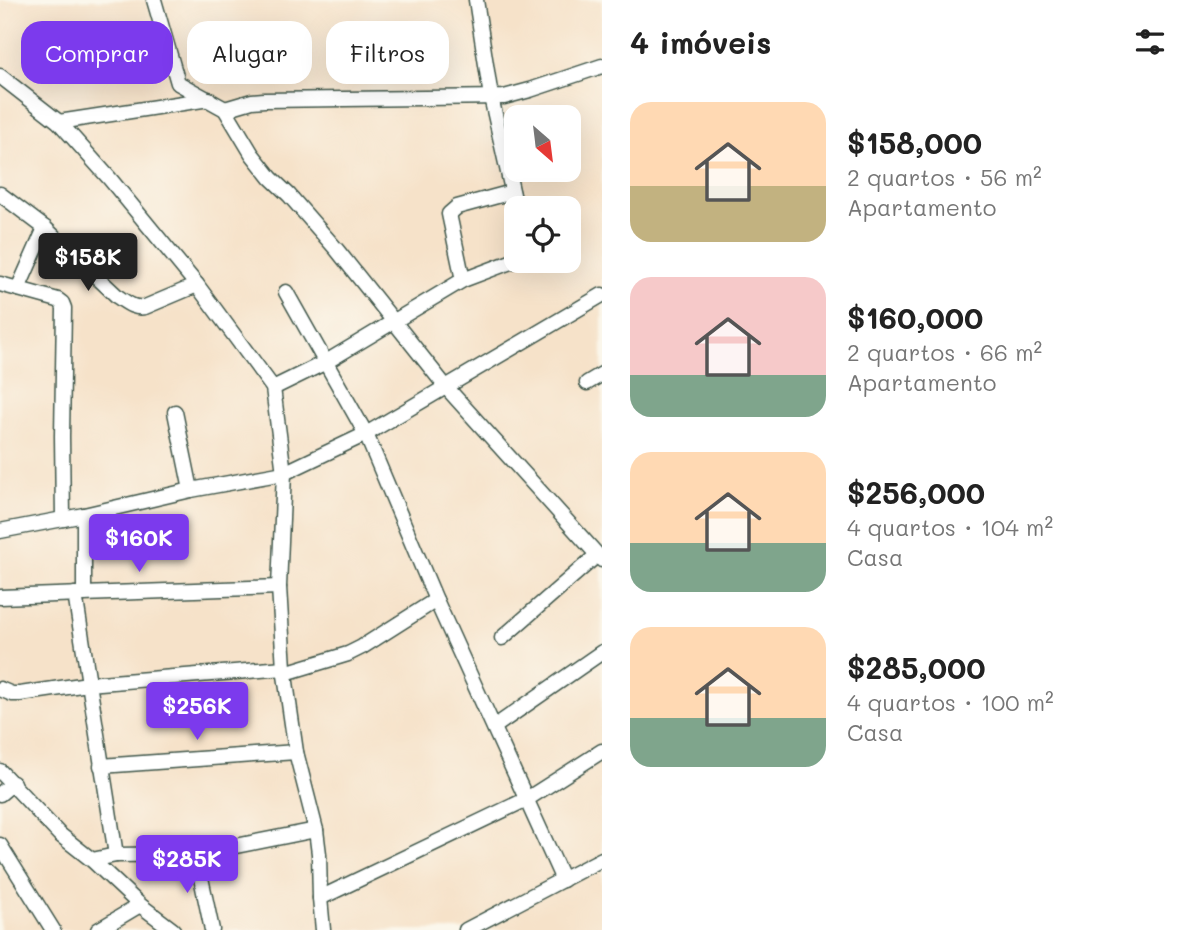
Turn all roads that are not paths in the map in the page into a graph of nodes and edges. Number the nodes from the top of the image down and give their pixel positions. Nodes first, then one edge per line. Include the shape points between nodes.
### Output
1 (153, 0) edge
2 (476, 0) edge
3 (602, 66) edge
4 (0, 76) edge
5 (491, 97) junction
6 (209, 99) junction
7 (225, 108) junction
8 (59, 122) junction
9 (512, 192) junction
10 (0, 194) edge
11 (513, 196) edge
12 (44, 228) junction
13 (504, 265) edge
14 (463, 280) junction
15 (0, 284) edge
16 (197, 285) junction
17 (18, 289) junction
18 (286, 292) dead end
19 (602, 295) edge
20 (395, 321) junction
21 (326, 362) junction
22 (602, 374) edge
23 (587, 383) dead end
24 (446, 387) junction
25 (272, 388) junction
26 (175, 412) dead end
27 (366, 434) junction
28 (284, 473) junction
29 (191, 489) junction
30 (84, 515) junction
31 (63, 519) junction
32 (0, 531) edge
33 (600, 558) edge
34 (279, 587) junction
35 (79, 594) junction
36 (0, 597) edge
37 (436, 600) junction
38 (502, 638) dead end
39 (602, 652) edge
40 (285, 671) junction
41 (88, 684) junction
42 (0, 689) edge
43 (494, 727) junction
44 (602, 751) edge
45 (296, 752) junction
46 (101, 766) junction
47 (0, 771) edge
48 (13, 783) junction
49 (0, 794) edge
50 (527, 799) junction
51 (316, 830) junction
52 (0, 845) edge
53 (196, 854) junction
54 (116, 855) junction
55 (602, 859) edge
56 (92, 860) junction
57 (563, 880) junction
58 (320, 898) junction
59 (140, 905) junction
60 (53, 930) edge
61 (98, 930) edge
62 (173, 930) edge
63 (212, 930) edge
64 (323, 930) edge
65 (466, 930) edge

1 - 6 street via 178,83
2 - 5 street
3 - 5 street via 530,90
4 - 8 street
5 - 7 street via 264,100
5 - 9 street
6 - 7 street
6 - 8 street
7 - 20 street via 271,178
8 - 16 street
9 - 11 street
9 - 14 street via 457,207 450,215
10 - 12 street
12 - 16 street via 130,306 145,307
12 - 17 street
13 - 14 street
14 - 20 street
15 - 17 street
16 - 25 street
17 - 31 street via 58,300 64,307
18 - 21 street
19 - 24 street
20 - 21 street
20 - 24 street
21 - 25 street
21 - 27 street
22 - 23 street
24 - 27 street
24 - 33 street
25 - 28 street
26 - 29 street
27 - 28 street
27 - 37 street
28 - 29 street
28 - 34 street
29 - 30 street
30 - 31 street
30 - 35 street
31 - 32 street
33 - 38 street
34 - 35 street
34 - 40 street
35 - 36 street
35 - 41 street
37 - 40 street via 348,654
37 - 43 street
39 - 43 street
40 - 41 street
40 - 45 street
41 - 42 street via 20,694
41 - 46 street
43 - 50 street
44 - 50 street
45 - 46 street
45 - 51 street
46 - 54 street
47 - 48 street
48 - 49 street
48 - 56 street via 59,834
50 - 57 street
50 - 58 street
51 - 53 street
51 - 58 street
52 - 60 street
53 - 54 street
53 - 63 street
54 - 56 street
55 - 57 street
56 - 59 street
57 - 65 street
58 - 64 street
59 - 61 street
59 - 62 street

